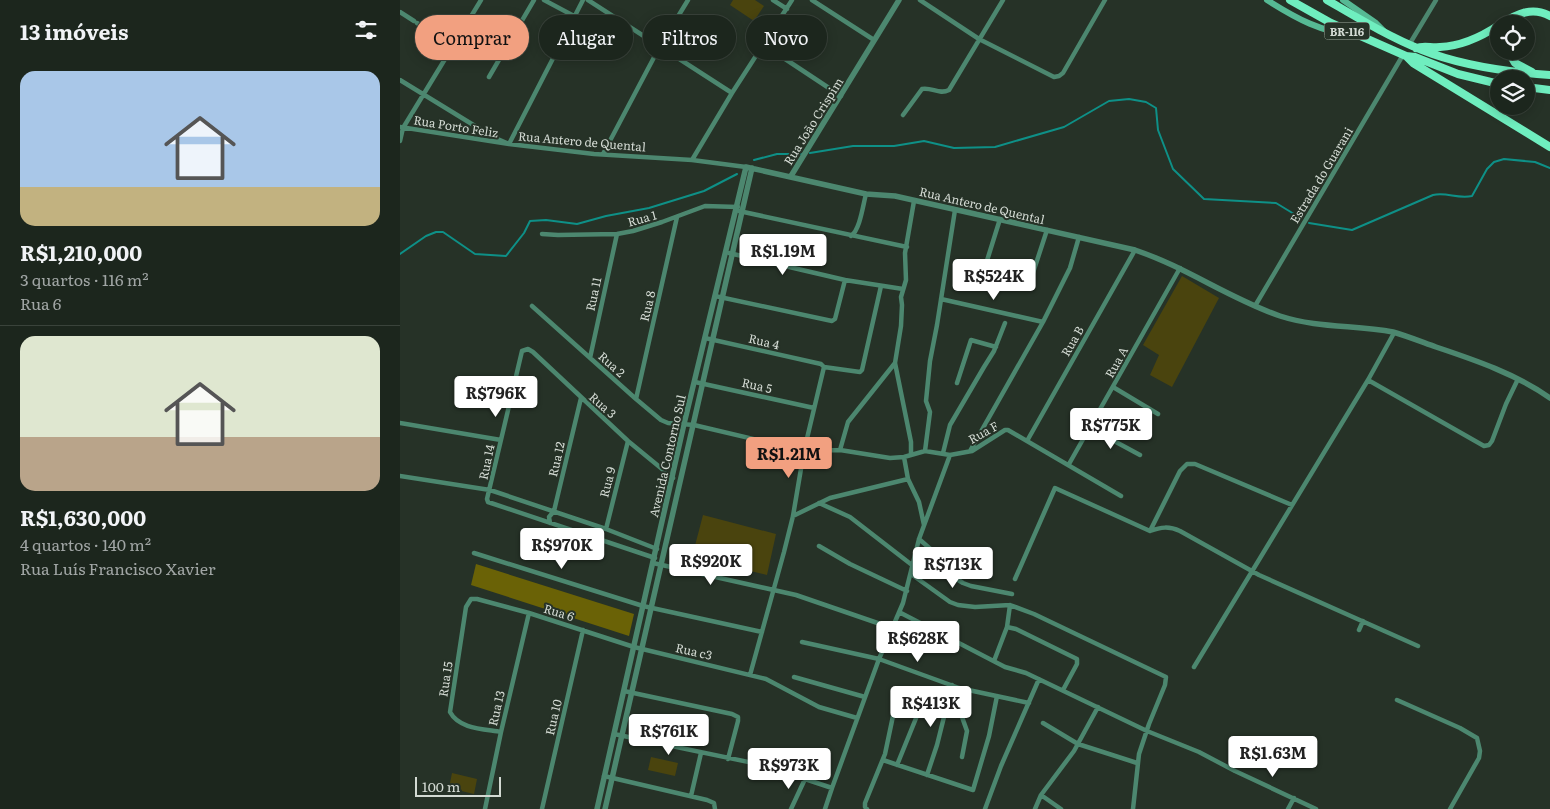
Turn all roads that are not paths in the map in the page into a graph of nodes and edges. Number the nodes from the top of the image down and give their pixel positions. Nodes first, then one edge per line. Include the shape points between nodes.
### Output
1 (481, 0) edge
2 (534, 0) edge
3 (544, 0) edge
4 (583, 0) edge
5 (588, 0) edge
6 (688, 0) edge
7 (773, 0) edge
8 (792, 0) edge
9 (812, 0) edge
10 (899, 0) edge
11 (920, 0) edge
12 (1003, 0) edge
13 (1105, 0) edge
14 (1267, 0) edge
15 (1290, 0) edge
16 (1327, 0) edge
17 (1343, 0) edge
18 (1436, 0) edge
19 (787, 9) junction
20 (400, 12) edge
21 (1532, 12) junction
22 (472, 15) edge
23 (572, 15) edge
24 (575, 15) edge
25 (679, 15) edge
26 (783, 15) edge
27 (1518, 15) edge
28 (1527, 15) edge
29 (1550, 16) edge
30 (415, 21) edge
31 (1490, 30) edge
32 (1387, 34) junction
33 (643, 35) edge
34 (1360, 37) junction
35 (979, 39) junction
36 (874, 40) junction
37 (1413, 46) junction
38 (1405, 55) junction
39 (445, 60) edge
40 (552, 60) edge
41 (653, 60) edge
42 (681, 60) edge
43 (754, 60) edge
44 (788, 60) edge
45 (1513, 60) edge
46 (1538, 75) junction
47 (1550, 76) edge
48 (489, 77) dead end
49 (400, 80) edge
50 (1490, 82) edge
51 (1535, 88) edge
52 (1550, 90) edge
53 (732, 93) junction
54 (423, 94) junction
55 (841, 96) junction
56 (903, 115) dead end
57 (401, 127) edge
58 (400, 141) edge
59 (509, 144) junction
60 (1550, 147) edge
61 (603, 154) junction
62 (692, 160) junction
63 (749, 168) junction
64 (791, 176) junction
65 (866, 194) junction
66 (914, 200) junction
67 (736, 208) junction
68 (744, 210) junction
69 (955, 210) junction
70 (677, 217) junction
71 (1000, 219) junction
72 (1048, 230) junction
73 (542, 234) dead end
74 (616, 234) junction
75 (851, 236) junction
76 (1079, 237) junction
77 (906, 247) junction
78 (1135, 250) junction
79 (725, 253) junction
80 (733, 254) junction
81 (1180, 268) junction
82 (991, 273) dead end
83 (845, 280) junction
84 (1029, 285) dead end
85 (881, 286) junction
86 (903, 289) junction
87 (715, 296) junction
88 (723, 298) junction
89 (941, 299) junction
90 (532, 306) dead end
91 (1255, 306) junction
92 (1043, 322) junction
93 (1005, 323) dead end
94 (1394, 333) junction
95 (705, 338) junction
96 (714, 339) junction
97 (996, 348) junction
98 (522, 351) joint
99 (590, 358) junction
100 (896, 363) junction
101 (824, 367) junction
102 (1368, 380) junction
103 (1518, 380) junction
104 (695, 382) junction
105 (703, 383) junction
106 (957, 383) dead end
107 (1113, 387) junction
108 (581, 398) junction
109 (1550, 398) edge
110 (636, 399) junction
111 (814, 408) junction
112 (1158, 414) dead end
113 (400, 423) edge
114 (684, 424) junction
115 (694, 425) junction
116 (1090, 428) junction
117 (501, 440) junction
118 (628, 440) junction
119 (1027, 441) junction
120 (840, 450) junction
121 (804, 451) junction
122 (925, 451) junction
123 (970, 452) junction
124 (942, 453) junction
125 (911, 454) junction
126 (950, 455) junction
127 (1140, 455) dead end
128 (904, 457) junction
129 (1069, 464) junction
130 (400, 476) edge
131 (673, 478) junction
132 (908, 478) junction
133 (490, 490) junction
134 (1120, 496) dead end
135 (819, 503) junction
136 (1292, 505) junction
137 (554, 511) junction
138 (793, 516) junction
139 (550, 523) junction
140 (924, 525) junction
141 (606, 529) junction
142 (1150, 531) junction
143 (919, 539) junction
144 (819, 546) dead end
145 (657, 549) junction
146 (474, 553) dead end
147 (654, 560) junction
148 (661, 565) junction
149 (912, 565) junction
150 (1252, 571) junction
151 (911, 574) junction
152 (1016, 580) dead end
153 (773, 589) junction
154 (906, 591) junction
155 (1012, 594) dead end
156 (476, 599) joint
157 (1010, 605) junction
158 (643, 606) junction
159 (651, 608) junction
160 (899, 612) junction
161 (530, 613) junction
162 (1363, 621) junction
163 (1007, 627) junction
164 (892, 628) junction
165 (583, 630) junction
166 (1359, 630) dead end
167 (762, 632) junction
168 (802, 642) dead end
169 (1418, 646) dead end
170 (634, 647) junction
171 (641, 649) junction
172 (879, 659) junction
173 (994, 661) junction
174 (1194, 667) dead end
175 (750, 675) junction
176 (794, 677) dead end
177 (1039, 679) junction
178 (952, 685) junction
179 (968, 690) junction
180 (1063, 690) junction
181 (624, 691) junction
182 (632, 693) junction
183 (997, 696) junction
184 (865, 697) junction
185 (1397, 700) dead end
186 (1029, 703) junction
187 (1098, 707) junction
188 (857, 718) junction
189 (1043, 723) dead end
190 (1147, 731) junction
191 (501, 732) junction
192 (614, 734) junction
193 (621, 736) junction
194 (1078, 744) junction
195 (702, 753) junction
196 (728, 758) junction
197 (962, 758) dead end
198 (882, 760) junction
199 (1137, 763) junction
200 (897, 765) junction
201 (927, 775) junction
202 (604, 776) junction
203 (612, 778) junction
204 (805, 779) junction
205 (832, 788) junction
206 (1041, 795) junction
207 (692, 796) junction
208 (1294, 798) junction
209 (485, 809) edge
210 (542, 809) edge
211 (597, 809) edge
212 (605, 809) edge
213 (715, 809) edge
214 (791, 809) edge
215 (825, 809) edge
216 (867, 809) edge
217 (985, 809) edge
218 (1035, 809) edge
219 (1061, 809) edge
220 (1133, 809) edge
221 (1288, 809) edge
222 (1316, 809) edge
223 (1450, 809) edge

1 - 22 street
2 - 48 street
3 - 23 street
4 - 24 street
5 - 33 street
6 - 25 street
7 - 19 street
8 - 19 street
9 - 36 street
10 - 36 street, Rua João Crispim
11 - 35 street
12 - 35 street
13 - 35 street via 1063,73 1057,77
14 - 34 main road, BR-116 via 1295,18 1319,28
15 - 34 highway, BR-116
16 - 32 highway, BR-116
17 - 32 main road, BR-116
18 - 37 street
19 - 26 street
20 - 30 street
21 - 27 highway
21 - 28 highway
21 - 29 highway
31 - 37 highway via 1449,47
32 - 37 highway, BR-116
34 - 38 highway, BR-116
35 - 56 street via 949,90 922,89
36 - 55 street, Rua João Crispim
37 - 46 highway, BR-116 via 1474,65
38 - 50 highway, BR-116
38 - 60 highway
38 - 91 street, Estrada do Guarani
39 - 54 street
40 - 59 street
41 - 61 street
42 - 53 street
43 - 53 street
44 - 55 street
45 - 46 highway
46 - 47 highway, BR-116
49 - 54 street, Rua Antero de Quental
51 - 52 highway
53 - 62 street
54 - 57 street
54 - 59 street, Rua Antero de Quental
55 - 64 street, Rua João Crispim
57 - 58 street
57 - 59 street, Rua Porto Feliz
59 - 61 street, Rua Antero de Quental
61 - 62 street, Rua Antero de Quental
62 - 63 street, Rua Antero de Quental
63 - 64 street, Rua Antero de Quental
63 - 67 street, Avenida Contorno Sul
63 - 68 street, Avenida Contorno Sul
64 - 65 street, Rua Antero de Quental
65 - 66 street, Rua Antero de Quental
65 - 75 street via 858,225
66 - 69 street, Rua Antero de Quental
66 - 77 street
67 - 68 street, Rua 1
67 - 70 street, Rua 1 via 705,206
67 - 79 street, Avenida Contorno Sul
68 - 75 street, Rua 1
68 - 80 street, Avenida Contorno Sul
69 - 71 street, Rua Antero de Quental
69 - 89 street
70 - 74 street, Rua 1
70 - 110 street, Rua 8
71 - 72 street, Rua Antero de Quental
71 - 82 street via 985,266
72 - 76 street, Rua Antero de Quental
72 - 84 street
73 - 74 street, Rua 1
74 - 99 street, Rua 11
75 - 77 street, Rua 1
76 - 78 street, Rua Antero de Quental
76 - 92 street via 1070,268
77 - 86 street
78 - 81 street, Rua Antero de Quental
78 - 119 street, Rua B
79 - 80 street
79 - 87 street, Avenida Contorno Sul
80 - 83 street
80 - 88 street, Avenida Contorno Sul
81 - 91 street, Rua Antero de Quental
81 - 107 street, Rua A
83 - 85 street
83 - 88 street via 833,321
85 - 86 street
85 - 101 street, Rua 4 via 862,370
86 - 100 street
87 - 88 street
87 - 95 street, Avenida Contorno Sul
88 - 96 street, Avenida Contorno Sul
89 - 92 street
89 - 122 street via 926,392 930,412
90 - 99 street, Rua 2
91 - 94 street, Rua Antero de Quental via 1308,323
92 - 123 street
93 - 97 street
94 - 102 street
94 - 103 street, Rua Antero de Quental via 1470,359
95 - 96 street, Rua 4
95 - 104 street, Avenida Contorno Sul
96 - 101 street, Rua 4
96 - 105 street, Avenida Contorno Sul
97 - 106 street via 971,340
97 - 124 street via 950,425
98 - 108 street, Rua 3 via 528,348
98 - 117 street, Rua 14
99 - 110 street, Rua 2
100 - 120 street via 848,422
100 - 125 street
101 - 111 street
102 - 103 street via 1484,446 1492,441
102 - 136 street
103 - 109 street, Rua Antero de Quental
104 - 105 street, Rua 5
104 - 114 street, Avenida Contorno Sul
105 - 111 street, Rua 5
105 - 115 street, Avenida Contorno Sul
107 - 112 street
107 - 116 street, Rua A
108 - 118 street, Rua 3
108 - 137 street, Rua 12
110 - 114 street, Rua 2 via 661,420
111 - 121 street
113 - 117 street
114 - 115 street, Rua 2
114 - 131 street, Avenida Contorno Sul
115 - 121 street
115 - 148 street, Avenida Contorno Sul
116 - 127 street
116 - 129 street, Rua A
117 - 133 street, Rua 14
118 - 131 street, Rua 3
118 - 141 street, Rua 9
119 - 123 street, Rua F via 1005,430
119 - 129 street, Rua F
120 - 121 street, Rua F
120 - 128 street, Rua F via 890,458
121 - 138 street
122 - 124 street, Rua F
122 - 125 street, Rua F
123 - 126 street, Rua F
124 - 126 street, Rua F
125 - 128 street, Rua F
126 - 140 street
128 - 132 street
129 - 134 street, Rua F
130 - 133 street
131 - 145 street, Avenida Contorno Sul
132 - 135 street
132 - 140 street via 919,502
133 - 137 street
133 - 139 street via 487,499 490,503
135 - 138 street
135 - 149 street via 850,517
136 - 142 street via 1195,464 1187,464 1180,470
136 - 150 street
137 - 139 street, Rua 12 via 549,517
137 - 141 street
138 - 153 street
139 - 147 street
140 - 143 street
141 - 145 street
142 - 150 street via 1165,527 1176,529
142 - 152 street via 1055,488
143 - 149 street
143 - 155 street via 963,583
144 - 154 street
145 - 147 street, Avenida Contorno Sul
146 - 158 street
147 - 148 street
147 - 158 street, Avenida Contorno Sul
148 - 153 street
148 - 159 street, Avenida Contorno Sul
149 - 151 street
150 - 162 street
150 - 174 street
151 - 154 street
151 - 157 street via 958,605
153 - 164 street
153 - 167 street
154 - 160 street
156 - 161 street, Rua 6
156 - 191 street, Rua 15 via 466,607 450,712 460,723
157 - 163 street
157 - 190 street via 1166,677
158 - 159 street
158 - 170 street, Avenida Contorno Sul
159 - 167 street
159 - 171 street, Avenida Contorno Sul
160 - 164 street
160 - 173 street
161 - 165 street, Rua 6
161 - 191 street, Rua 13
162 - 166 street
162 - 169 street
163 - 173 street
163 - 180 street via 1077,659
164 - 172 street
165 - 170 street, Rua 6
165 - 210 street, Rua 10
167 - 175 street
168 - 172 street
170 - 171 street, Rua c3
170 - 181 street, Avenida Contorno Sul
171 - 175 street, Rua c3
171 - 182 street, Avenida Contorno Sul
172 - 178 street
172 - 184 street
173 - 177 street
175 - 188 street, Rua c3 via 774,683 819,707
176 - 184 street
177 - 180 street
177 - 186 street
178 - 179 street
178 - 201 street
179 - 183 street
179 - 197 street via 962,717 967,731
180 - 187 street
181 - 182 street
181 - 192 street, Avenida Contorno Sul
182 - 193 street, Avenida Contorno Sul
182 - 196 street via 738,717
183 - 186 street
183 - 201 street via 973,790
184 - 188 street
185 - 223 street via 1477,738 1478,758
186 - 217 street
187 - 190 street
187 - 194 street
188 - 205 street
189 - 194 street
190 - 199 street
190 - 208 street
191 - 209 street, Rua 13
192 - 193 street
192 - 202 street, Avenida Contorno Sul
193 - 195 street
193 - 203 street, Avenida Contorno Sul
194 - 199 street
194 - 206 street
195 - 196 street
195 - 207 street
196 - 204 street via 787,770
198 - 200 street
198 - 200 street via 897,697 920,696 923,701
198 - 216 street via 865,803
199 - 220 street
200 - 201 street
202 - 203 street
202 - 211 street, Avenida Contorno Sul
203 - 207 street
203 - 212 street, Avenida Contorno Sul
204 - 205 street
204 - 214 street
205 - 215 street
206 - 218 street
206 - 219 street
207 - 213 street via 712,802
208 - 221 street
208 - 222 street

